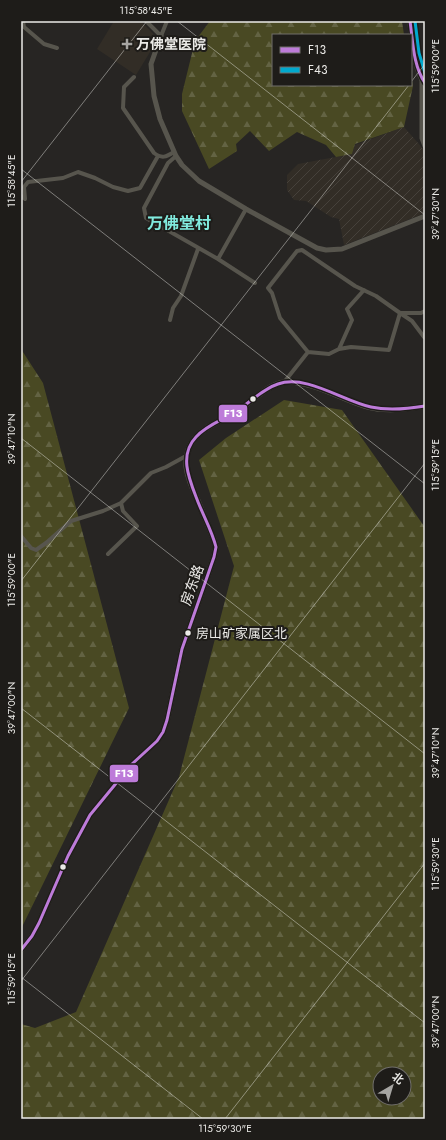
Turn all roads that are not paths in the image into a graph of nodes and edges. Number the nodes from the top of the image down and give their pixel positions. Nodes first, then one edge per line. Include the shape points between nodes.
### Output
1 (23, 21) edge
2 (146, 21) edge
3 (167, 21) edge
4 (410, 21) edge
5 (161, 36) junction
6 (57, 48) dead end
7 (134, 77) dead end
8 (423, 81) edge
9 (425, 146) edge
10 (175, 154) junction
11 (158, 156) junction
12 (21, 196) edge
13 (246, 209) junction
14 (425, 216) edge
15 (198, 248) junction
16 (218, 259) junction
17 (255, 283) dead end
18 (364, 290) junction
19 (425, 312) edge
20 (400, 313) junction
21 (170, 320) dead end
22 (424, 337) edge
23 (339, 349) junction
24 (308, 352) junction
25 (284, 382) junction
26 (425, 406) edge
27 (186, 456) junction
28 (121, 504) junction
29 (21, 536) edge
30 (108, 554) dead end
31 (21, 950) edge

1 - 6 street via 24,27 44,44
2 - 5 street
3 - 5 street
4 - 8 main road via 417,64
5 - 10 street via 151,64 152,78 156,108
7 - 11 street via 124,87 123,108 150,149
8 - 9 street via 422,138
10 - 11 street via 165,158
10 - 13 street via 187,172
10 - 15 street via 144,208 144,215
11 - 12 street via 140,188 128,191 78,172 63,178 28,182 24,188 25,199
13 - 14 street via 317,248 326,250 342,249
13 - 16 street
15 - 16 street
15 - 21 street via 182,296 173,308
16 - 17 street
18 - 20 street
18 - 23 street via 347,309 352,320
18 - 24 street via 302,250 297,251 268,288 280,318
19 - 20 street
20 - 22 street via 412,322
20 - 23 street via 389,350 351,347
23 - 24 street via 329,354
24 - 25 street
25 - 26 main road via 306,384 366,407 391,410
25 - 27 main road via 264,391 242,408 203,431 195,438
27 - 28 street via 151,473
27 - 31 main road, 房东路 via 187,475 216,547 182,649 163,732 132,764 90,815 68,856 40,923
28 - 29 street via 71,521 36,550
28 - 30 street via 123,511 137,526

